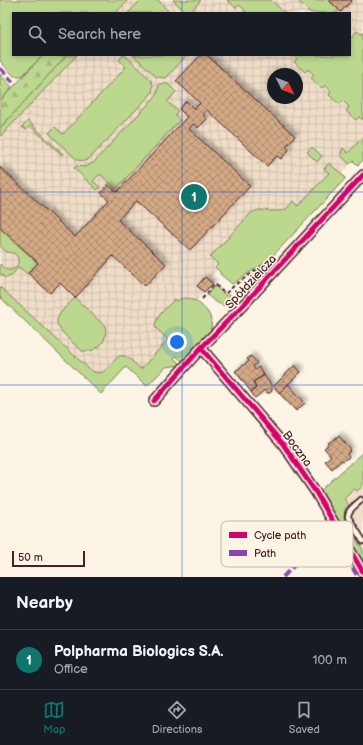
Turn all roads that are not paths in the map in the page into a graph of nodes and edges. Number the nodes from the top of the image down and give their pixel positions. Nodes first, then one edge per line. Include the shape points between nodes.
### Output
1 (363, 175) edge
2 (201, 348) junction
3 (154, 401) dead end
4 (361, 500) dead end
5 (333, 521) edge
6 (350, 521) edge
7 (353, 525) edge
8 (363, 541) edge
9 (353, 555) edge
10 (363, 572) edge

1 - 2 street, Spółdzielcza
2 - 3 street, Spółdzielcza
2 - 5 street, Boczna via 283,444
4 - 6 lane via 348,514
7 - 8 lane
9 - 10 street, Boczna

